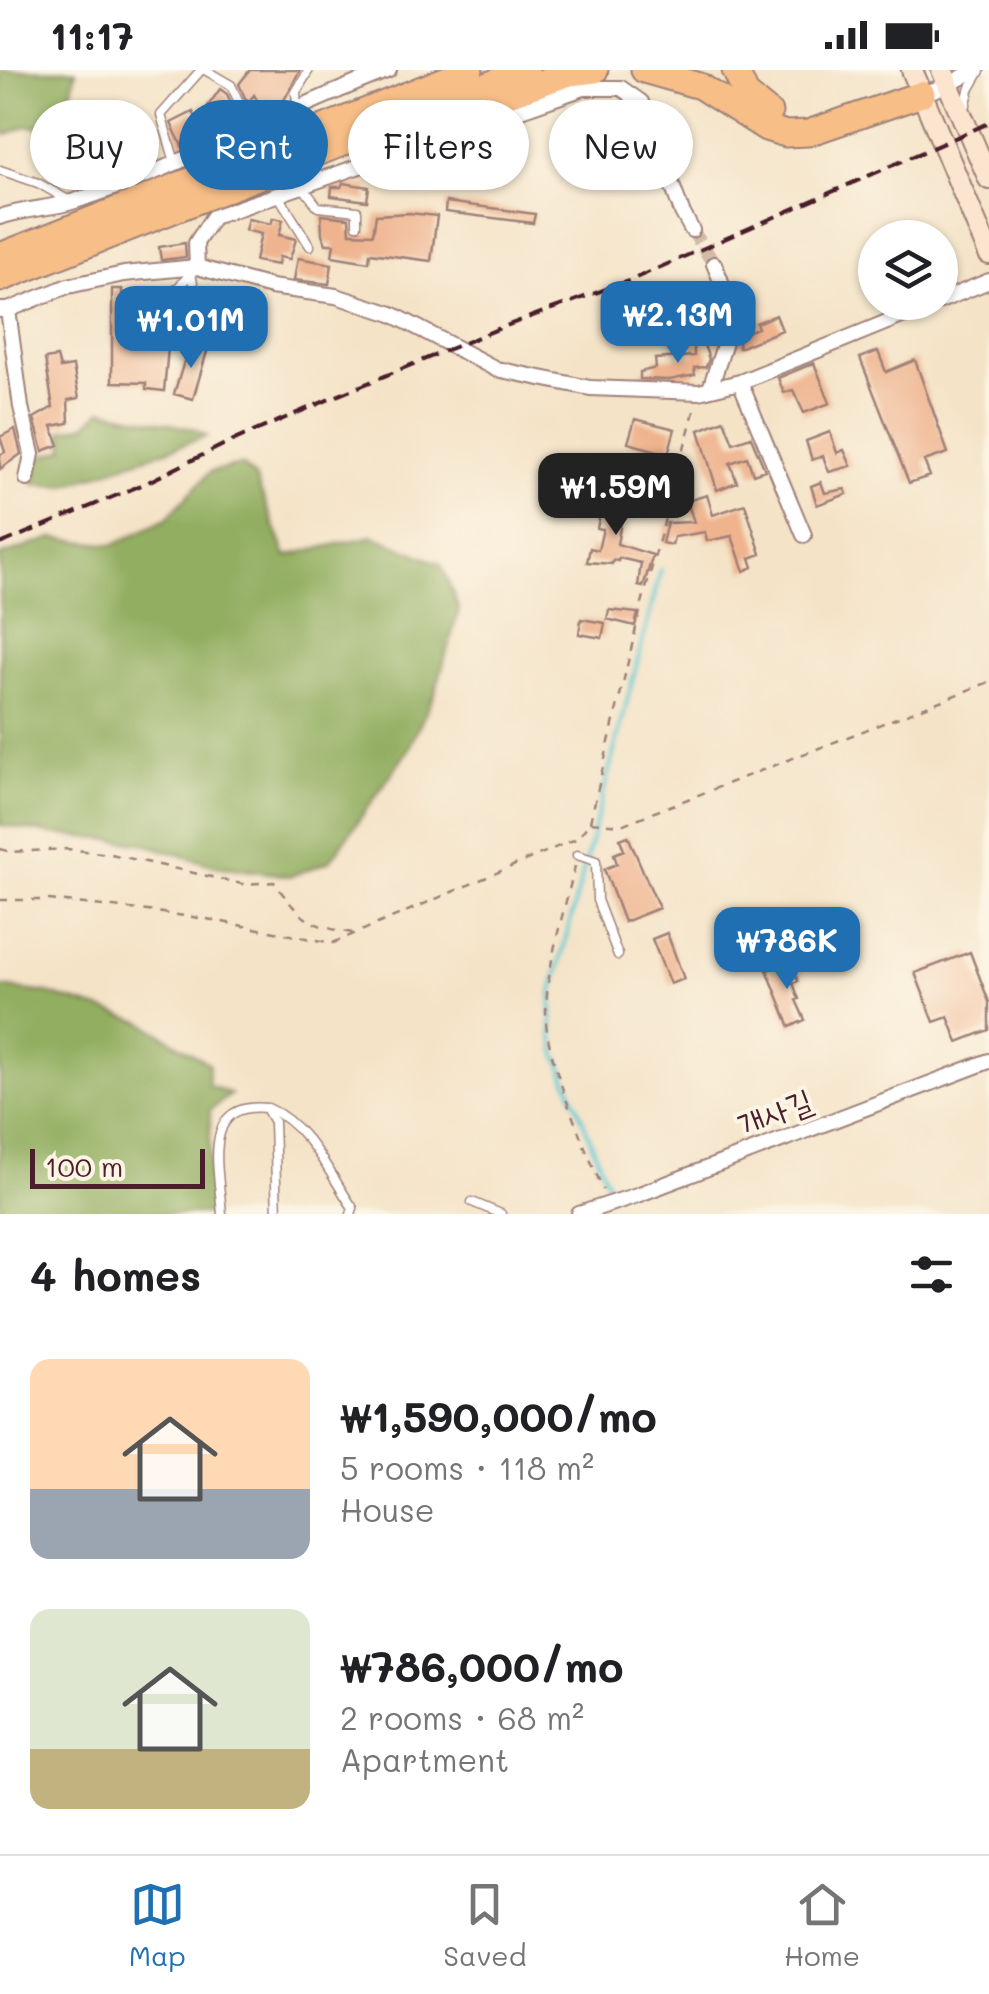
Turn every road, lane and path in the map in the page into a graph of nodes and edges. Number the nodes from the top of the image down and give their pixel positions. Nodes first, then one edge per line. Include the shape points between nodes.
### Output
1 (203, 70) edge
2 (308, 70) edge
3 (389, 70) edge
4 (446, 70) edge
5 (470, 70) edge
6 (526, 70) edge
7 (595, 70) edge
8 (644, 70) edge
9 (736, 70) edge
10 (978, 70) edge
11 (929, 78) edge
12 (396, 99) junction
13 (238, 100) edge
14 (296, 100) edge
15 (314, 100) edge
16 (449, 100) edge
17 (489, 100) edge
18 (963, 118) junction
19 (348, 139) edge
20 (179, 160) edge
21 (175, 162) junction
22 (0, 170) edge
23 (989, 176) edge
24 (328, 177) edge
25 (961, 187) junction
26 (291, 190) edge
27 (305, 190) edge
28 (278, 195) junction
29 (72, 202) junction
30 (0, 217) edge
31 (356, 225) dead end
32 (692, 230) tunnel mouth
33 (310, 246) dead end
34 (989, 254) edge
35 (0, 256) edge
36 (714, 264) tunnel mouth
37 (194, 271) junction
38 (0, 279) edge
39 (989, 281) edge
40 (958, 294) edge
41 (4, 310) edge
42 (893, 320) edge
43 (740, 382) junction
44 (705, 391) junction
45 (27, 479) dead end
46 (804, 535) dead end
47 (989, 682) edge
48 (590, 822) junction
49 (0, 848) edge
50 (584, 856) joint
51 (0, 900) edge
52 (359, 934) junction
53 (618, 955) dead end
54 (989, 1060) edge
55 (266, 1108) junction
56 (472, 1202) dead end
57 (609, 1204) junction
58 (222, 1214) edge
59 (276, 1214) edge
60 (351, 1214) edge
61 (501, 1214) edge
62 (579, 1214) edge

1 - 13 lane via 231,85
1 - 21 lane via 161,115
2 - 14 lane
3 - 15 street
4 - 12 highway
5 - 12 highway
6 - 16 highway
7 - 17 highway
8 - 11 highway via 700,86 786,134 808,134
9 - 11 highway via 757,105 790,119 816,118
10 - 11 street
10 - 18 lane
11 - 18 street
11 - 25 street
12 - 35 highway
18 - 23 street
19 - 38 highway
20 - 21 street
21 - 29 street
22 - 29 lane
23 - 25 street
24 - 32 street via 575,89 621,88 641,102
25 - 34 street
26 - 28 street
27 - 31 lane via 318,207 357,211
28 - 33 lane
28 - 37 street via 213,217 196,243
29 - 30 street
36 - 44 street via 728,296 729,326
37 - 37 lane via 160,308 172,330 191,325
37 - 41 street via 124,274
37 - 44 street via 336,296 392,314 496,369 590,388
39 - 40 street
41 - 45 street via 32,454
42 - 43 street
43 - 44 street
43 - 46 street
44 - 48 path via 641,607
47 - 48 path via 621,826
48 - 52 path via 578,838
49 - 52 path via 111,854 242,884 274,882 298,915 317,927
50 - 53 lane via 596,861 596,900
50 - 57 path via 552,964 546,1024 550,1051
51 - 52 path via 140,910 333,943
54 - 57 street, 개사길
55 - 58 lane via 238,1108 223,1121
55 - 59 lane via 274,1122
55 - 60 lane via 288,1116 301,1131
56 - 61 lane
57 - 62 street, 개사길

